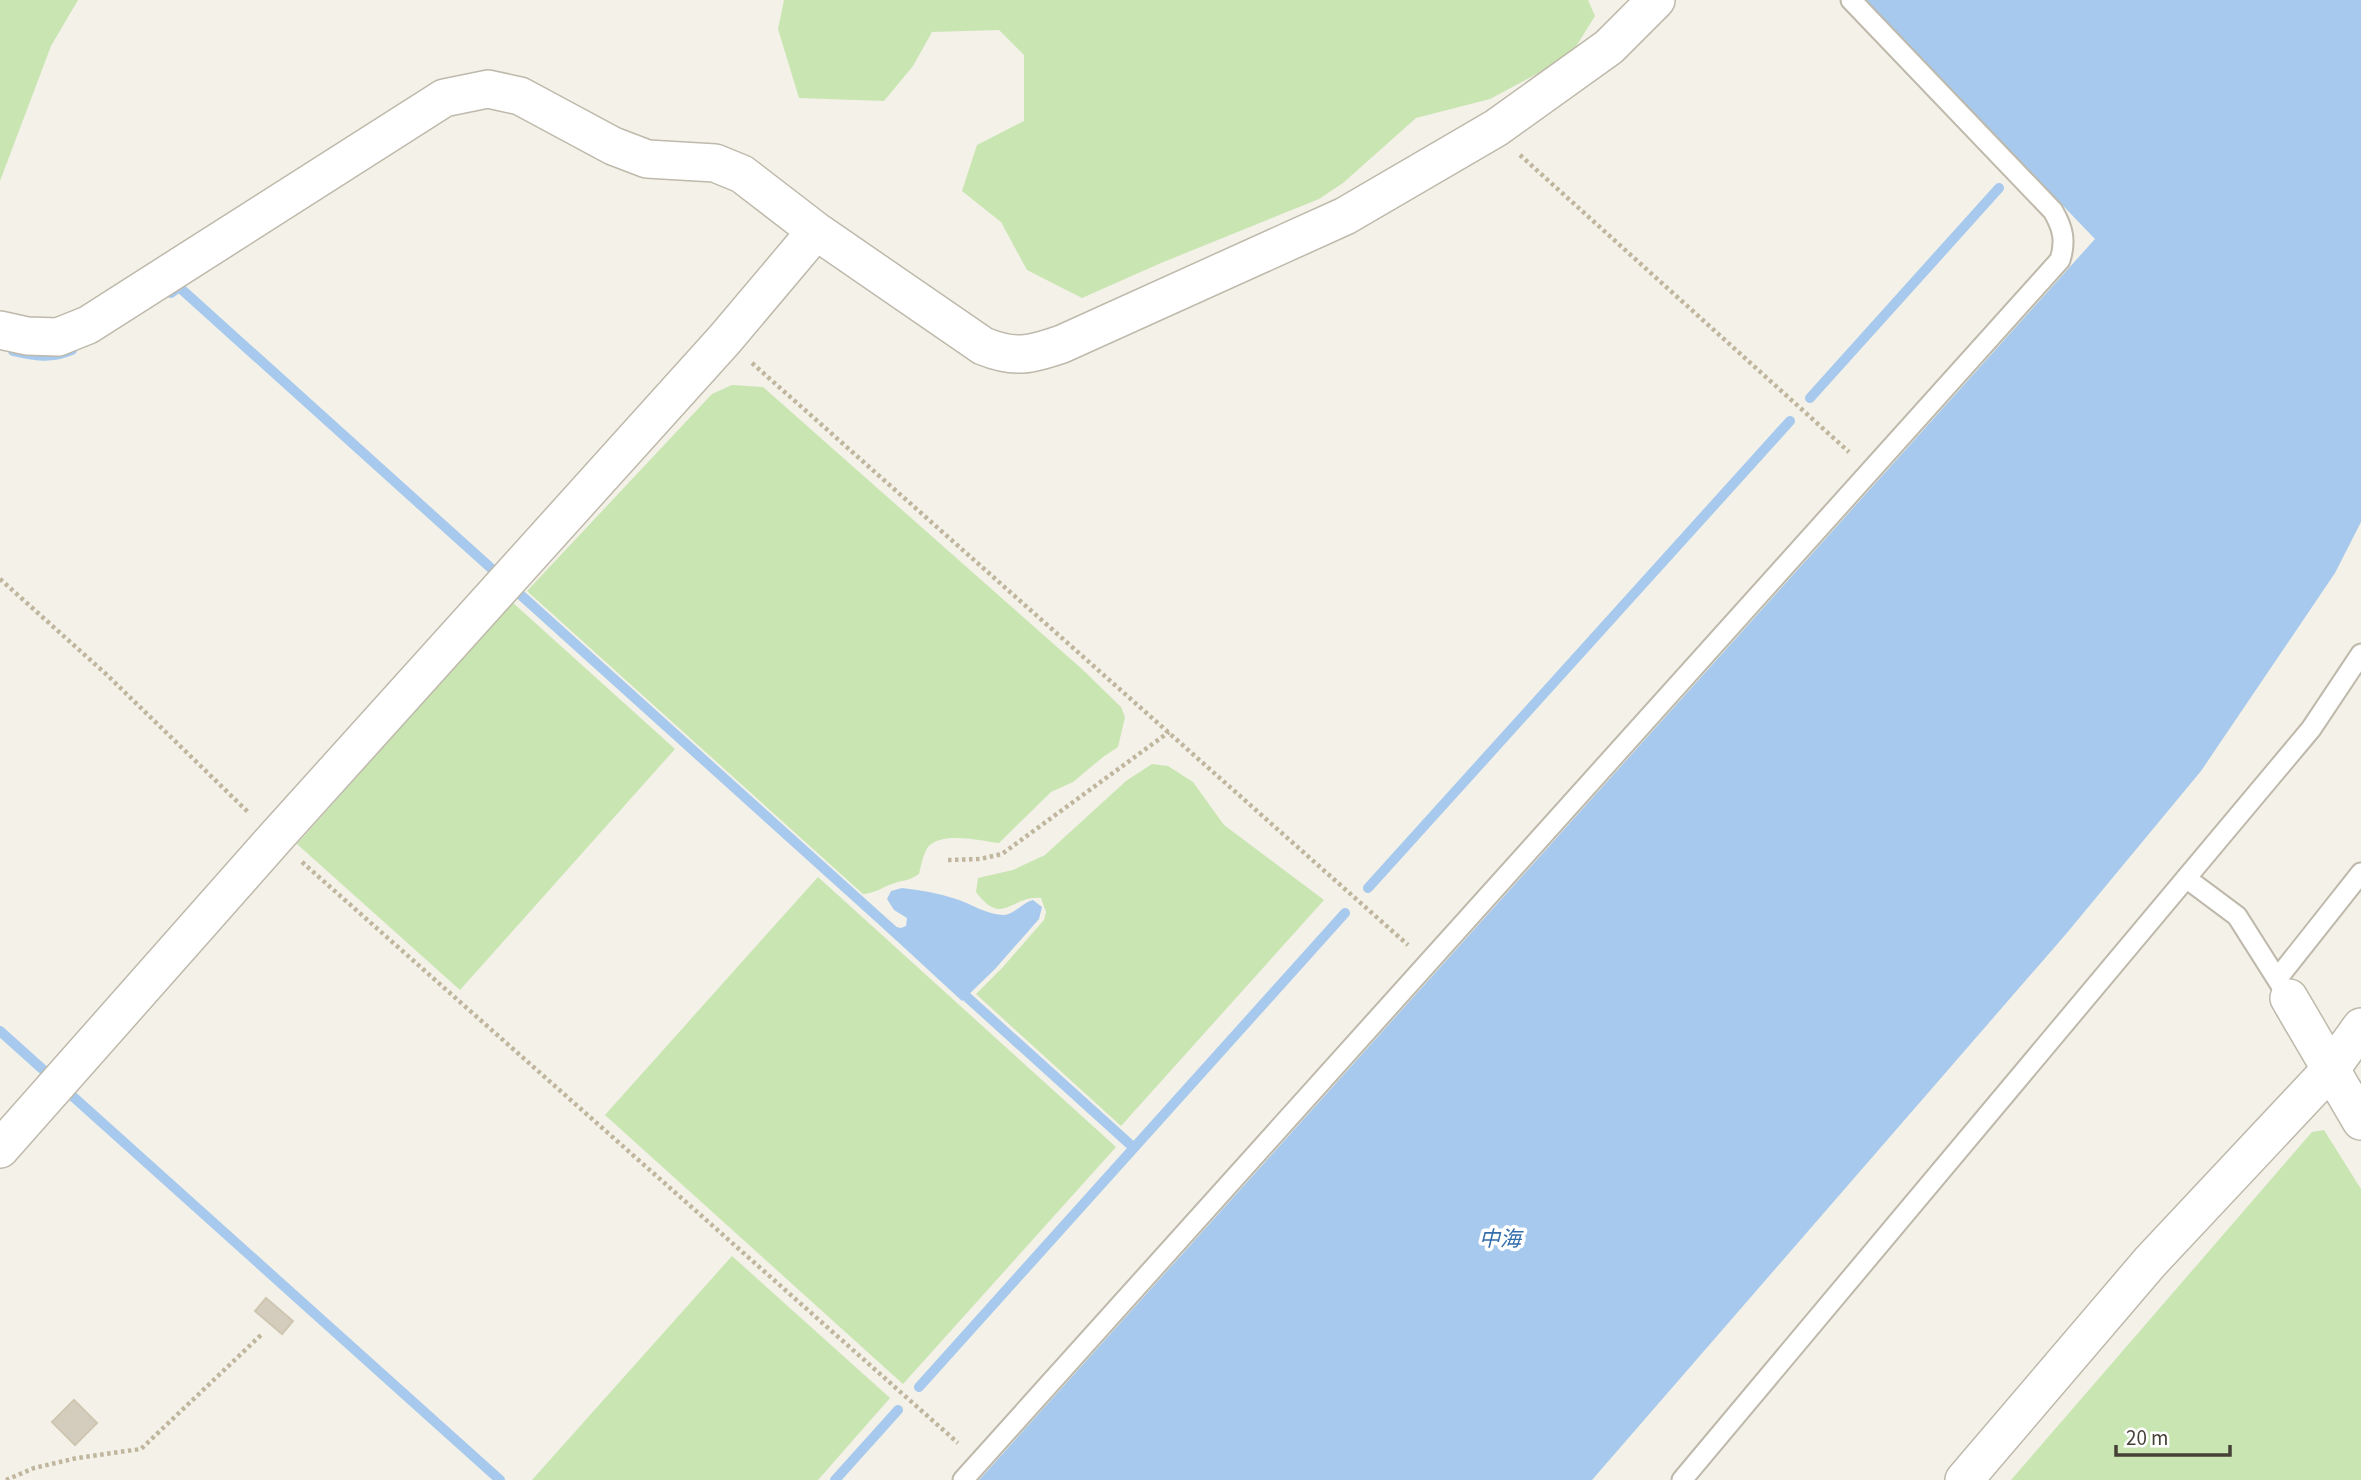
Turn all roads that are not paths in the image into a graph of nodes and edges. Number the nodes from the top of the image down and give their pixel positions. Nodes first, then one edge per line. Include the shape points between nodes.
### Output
1 (1656, 0) edge
2 (1851, 0) edge
3 (816, 231) junction
4 (0, 330) edge
5 (2361, 654) edge
6 (2361, 873) edge
7 (2186, 878) junction
8 (2283, 989) junction
9 (2361, 1027) edge
10 (2330, 1069) junction
11 (2361, 1121) edge
12 (0, 1149) edge
13 (964, 1480) edge
14 (1682, 1480) edge
15 (1964, 1480) edge

1 - 3 street via 1609,47 1496,128 1345,216 1041,351 1004,354 983,346
2 - 13 lane via 2053,211 2064,236 2060,260
3 - 4 street via 742,174 715,163 647,159 520,96 488,89 444,98 88,325 58,337 27,337
3 - 12 street via 725,340
5 - 7 lane via 2311,729
6 - 8 lane
7 - 8 lane via 2237,916
7 - 14 lane
8 - 10 street
9 - 10 street
10 - 11 street
10 - 15 street via 2150,1262

